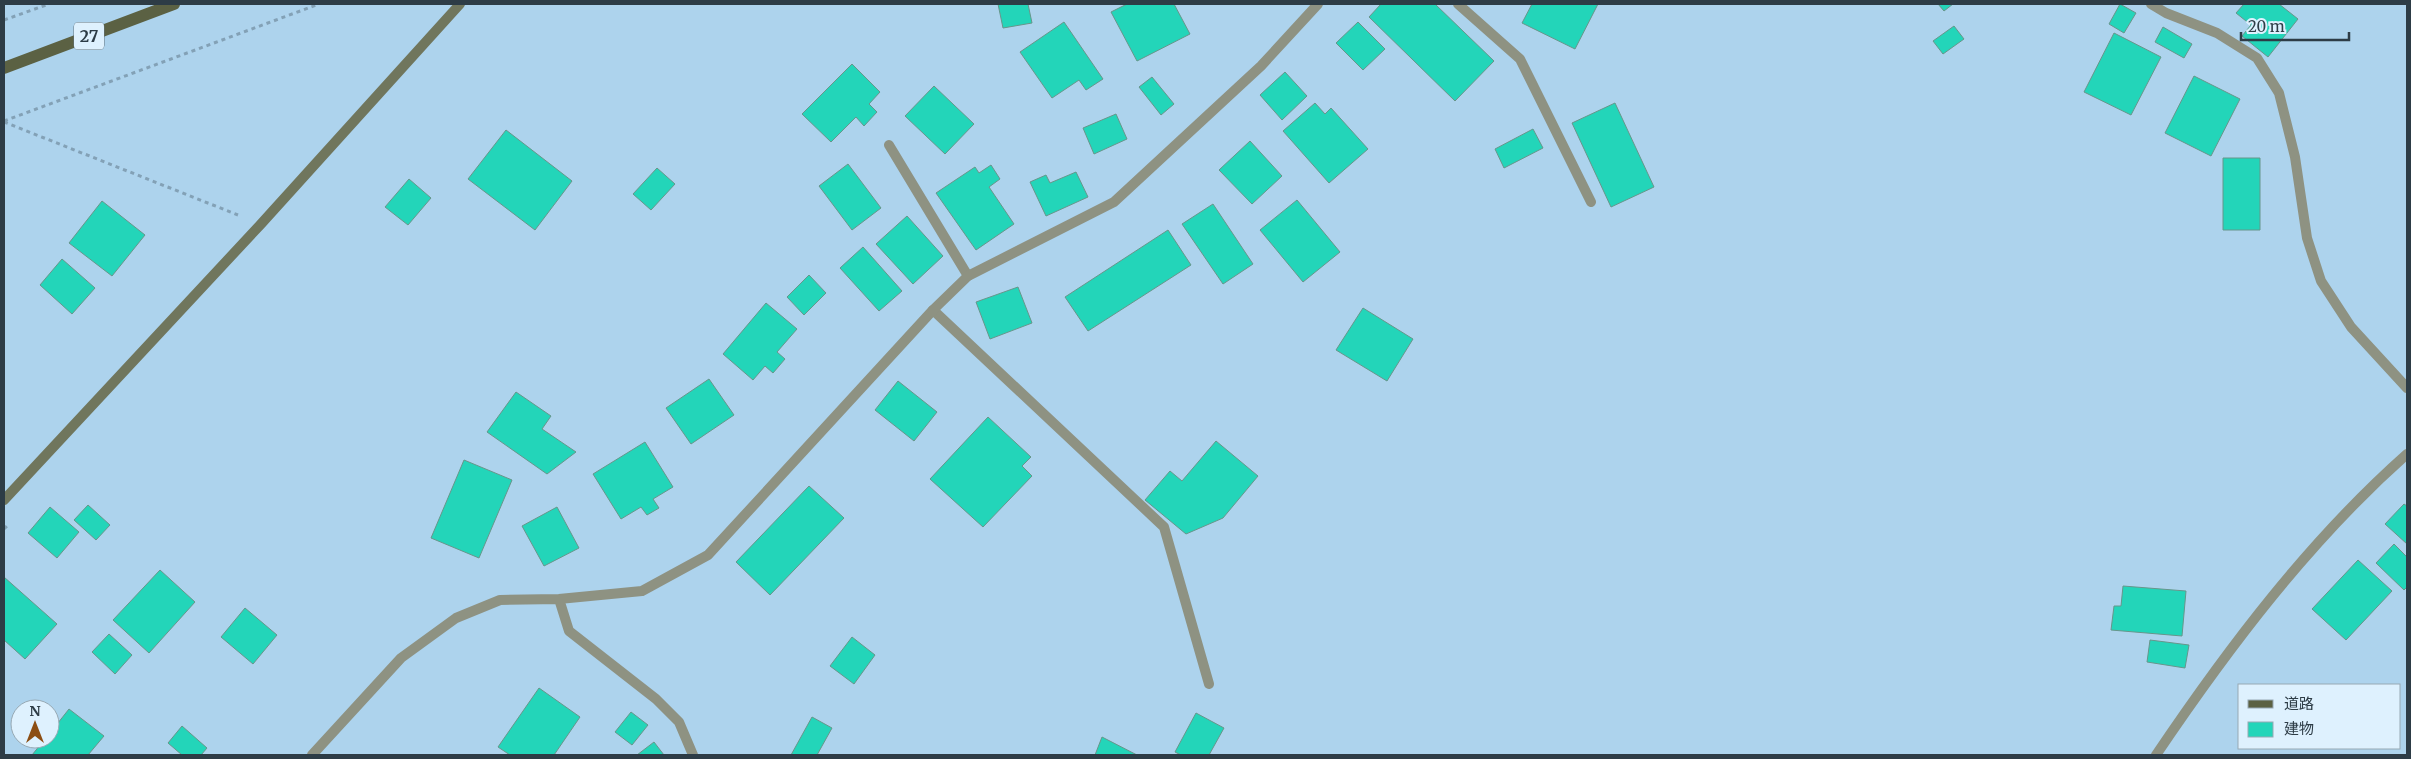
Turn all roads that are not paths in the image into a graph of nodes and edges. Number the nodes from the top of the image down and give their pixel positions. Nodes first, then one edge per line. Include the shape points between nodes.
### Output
1 (174, 4) edge
2 (460, 4) edge
3 (1318, 4) edge
4 (1458, 4) edge
5 (2151, 4) edge
6 (4, 68) edge
7 (889, 144) dead end
8 (1591, 202) dead end
9 (968, 276) junction
10 (934, 310) junction
11 (2407, 388) edge
12 (2407, 454) edge
13 (4, 500) edge
14 (559, 599) junction
15 (1209, 684) dead end
16 (312, 755) edge
17 (694, 755) edge
18 (2156, 755) edge

1 - 6 main road, 27
2 - 13 street
3 - 9 street via 1261,66 1114,202
4 - 8 street via 1520,59
5 - 11 street via 2217,33 2257,58 2279,93 2295,157 2307,238 2321,281 2351,327
7 - 9 street
9 - 10 street
10 - 14 street via 708,555 642,592
10 - 15 street via 1164,527
12 - 18 street via 2374,483 2268,599
14 - 16 street via 500,600 456,618 401,658
14 - 17 street via 569,631 656,699 679,722

